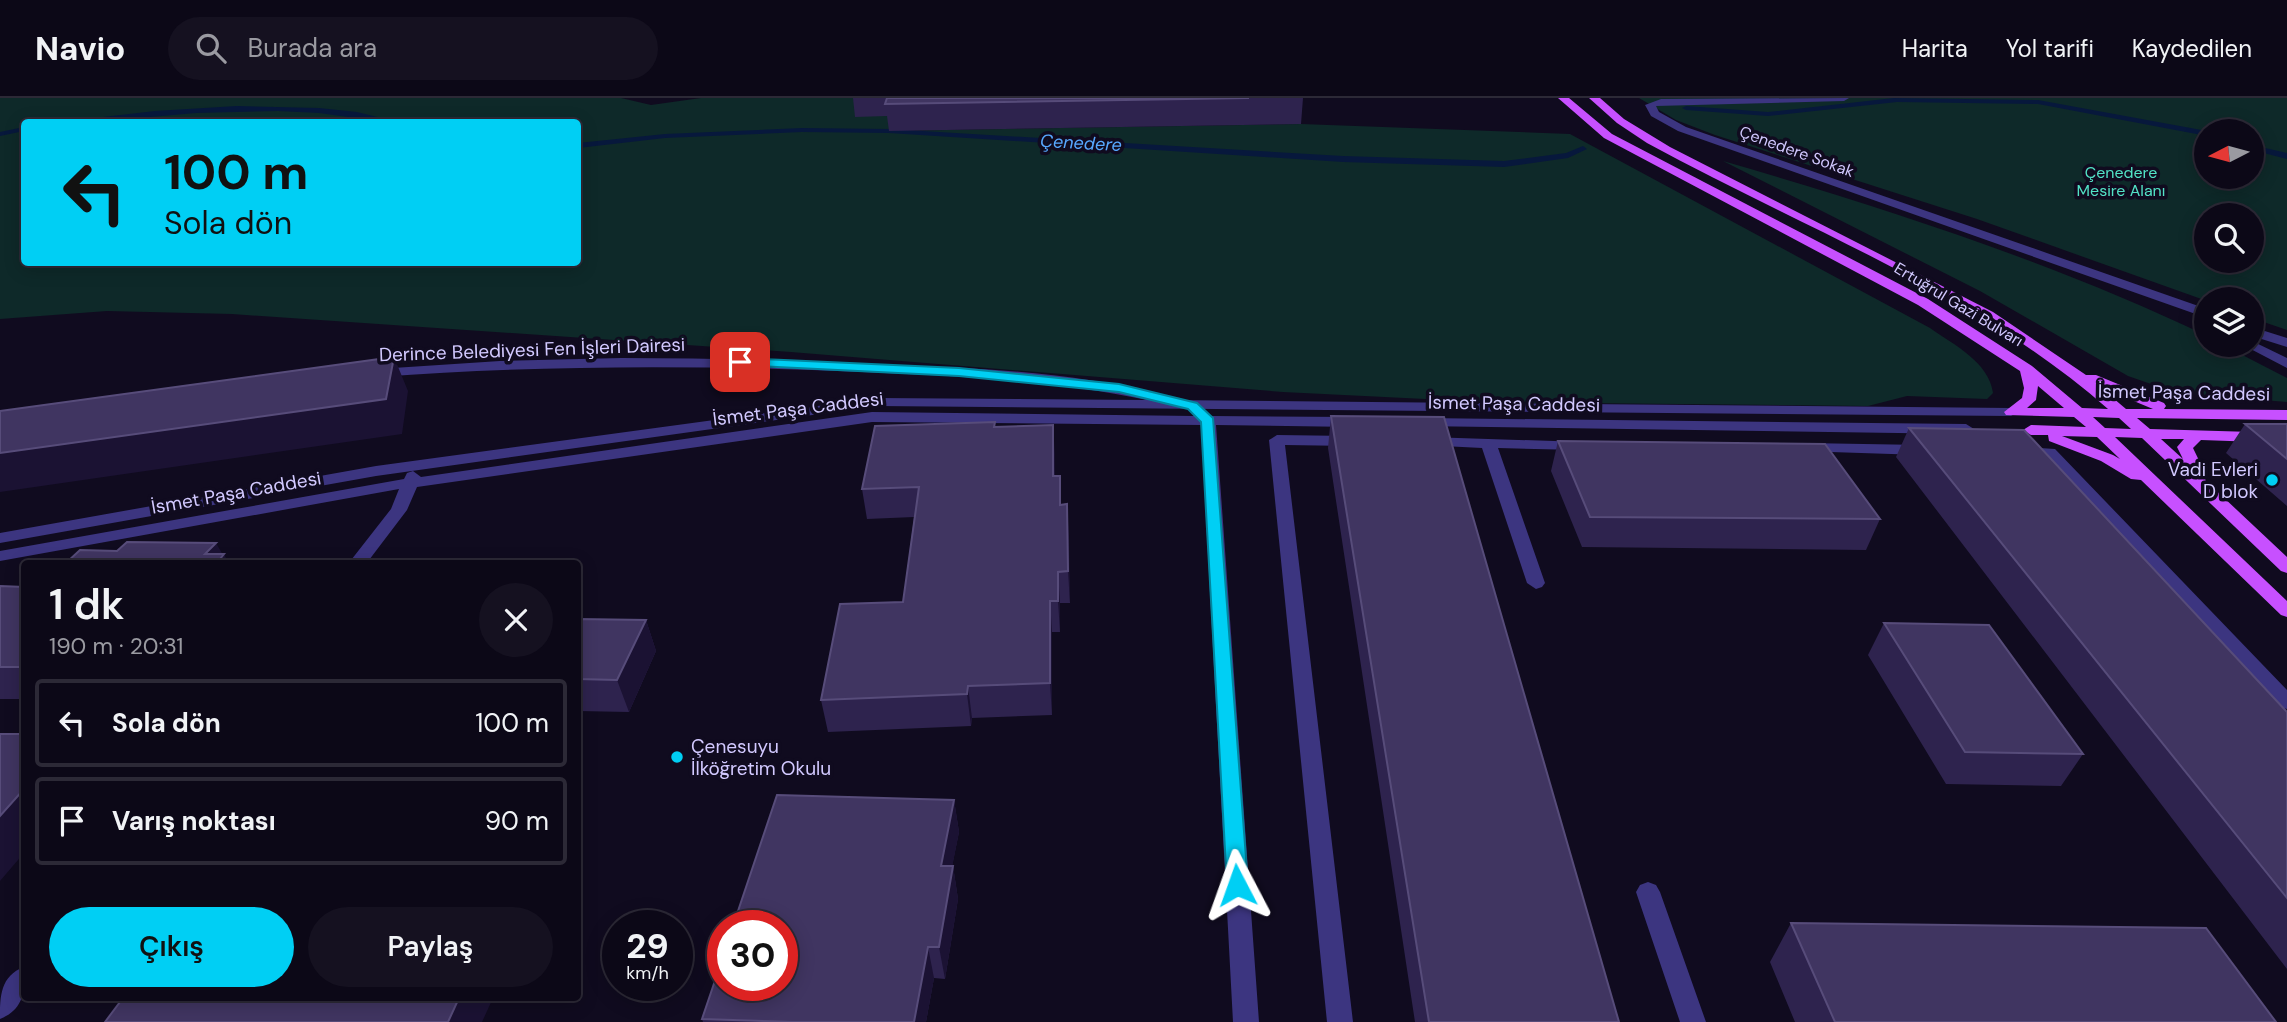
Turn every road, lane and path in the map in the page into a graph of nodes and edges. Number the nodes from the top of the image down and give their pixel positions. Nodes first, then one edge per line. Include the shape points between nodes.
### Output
1 (1563, 98) edge
2 (1594, 98) edge
3 (1844, 98) edge
4 (2123, 285) junction
5 (2194, 310) edge
6 (2194, 318) edge
7 (2264, 335) edge
8 (2287, 343) edge
9 (2264, 352) edge
10 (2287, 364) edge
11 (2069, 367) junction
12 (2027, 369) junction
13 (368, 374) edge
14 (1192, 406) junction
15 (2120, 411) junction
16 (2175, 411) junction
17 (2011, 412) junction
18 (2080, 412) junction
19 (2287, 415) edge
20 (1208, 421) junction
21 (1978, 429) edge
22 (2103, 433) junction
23 (2146, 435) junction
24 (2196, 436) junction
25 (2287, 438) edge
26 (1369, 441) edge
27 (1409, 442) edge
28 (1488, 443) junction
29 (1598, 445) edge
30 (1789, 448) edge
31 (1940, 451) edge
32 (2008, 452) edge
33 (418, 465) junction
34 (410, 483) junction
35 (2166, 493) junction
36 (2210, 495) junction
37 (0, 538) edge
38 (0, 556) edge
39 (359, 560) edge
40 (2287, 567) edge
41 (1536, 583) dead end
42 (2287, 611) edge
43 (2287, 702) edge
44 (1648, 892) dead end
45 (21, 982) edge
46 (0, 1008) edge
47 (1246, 1022) edge
48 (1340, 1022) edge
49 (1693, 1022) edge

1 - 12 main road, Ertuğrul Gazi Bulvarı via 1608,135 1923,302
2 - 11 main road, Ertuğrul Gazi Bulvarı via 1663,146 1937,288
3 - 4 street, Çenedere Sokak via 1650,105 1655,114 1682,129
4 - 5 street, Çenedere Sokak
4 - 6 street, Çenedere Sokak
7 - 8 street
9 - 10 street
11 - 15 main road, Ertuğrul Gazi Bulvarı
11 - 16 main road via 2122,393
12 - 17 main road via 2028,400
12 - 18 main road, Ertuğrul Gazi Bulvarı
13 - 14 street, Derince Belediyesi Fen İşleri Dairesi via 516,365 753,363 959,372 1119,388
14 - 17 street, İsmet Paşa Caddesi
14 - 20 street
14 - 33 street, İsmet Paşa Caddesi via 877,402
15 - 16 main road, İsmet Paşa Caddesi
15 - 18 main road, İsmet Paşa Caddesi
15 - 23 main road, Ertuğrul Gazi Bulvarı
16 - 19 main road, İsmet Paşa Caddesi
17 - 18 main road, İsmet Paşa Caddesi
18 - 22 main road, Ertuğrul Gazi Bulvarı
20 - 21 street, İsmet Paşa Caddesi
20 - 34 street, İsmet Paşa Caddesi via 872,417
20 - 47 street
22 - 23 main road
22 - 35 main road, Ertuğrul Gazi Bulvarı
22 - 35 main road via 2024,430 2107,458
23 - 24 main road
23 - 36 main road, Ertuğrul Gazi Bulvarı
24 - 25 main road
24 - 36 main road via 2185,447
26 - 48 street via 1277,440
27 - 28 street
28 - 29 street
28 - 41 street
30 - 31 street
32 - 43 street via 2049,452
33 - 34 street
33 - 37 street, İsmet Paşa Caddesi
34 - 38 street, İsmet Paşa Caddesi
34 - 39 street via 399,510
35 - 42 main road, Ertuğrul Gazi Bulvarı
36 - 40 main road, Ertuğrul Gazi Bulvarı
44 - 49 street
45 - 46 street

